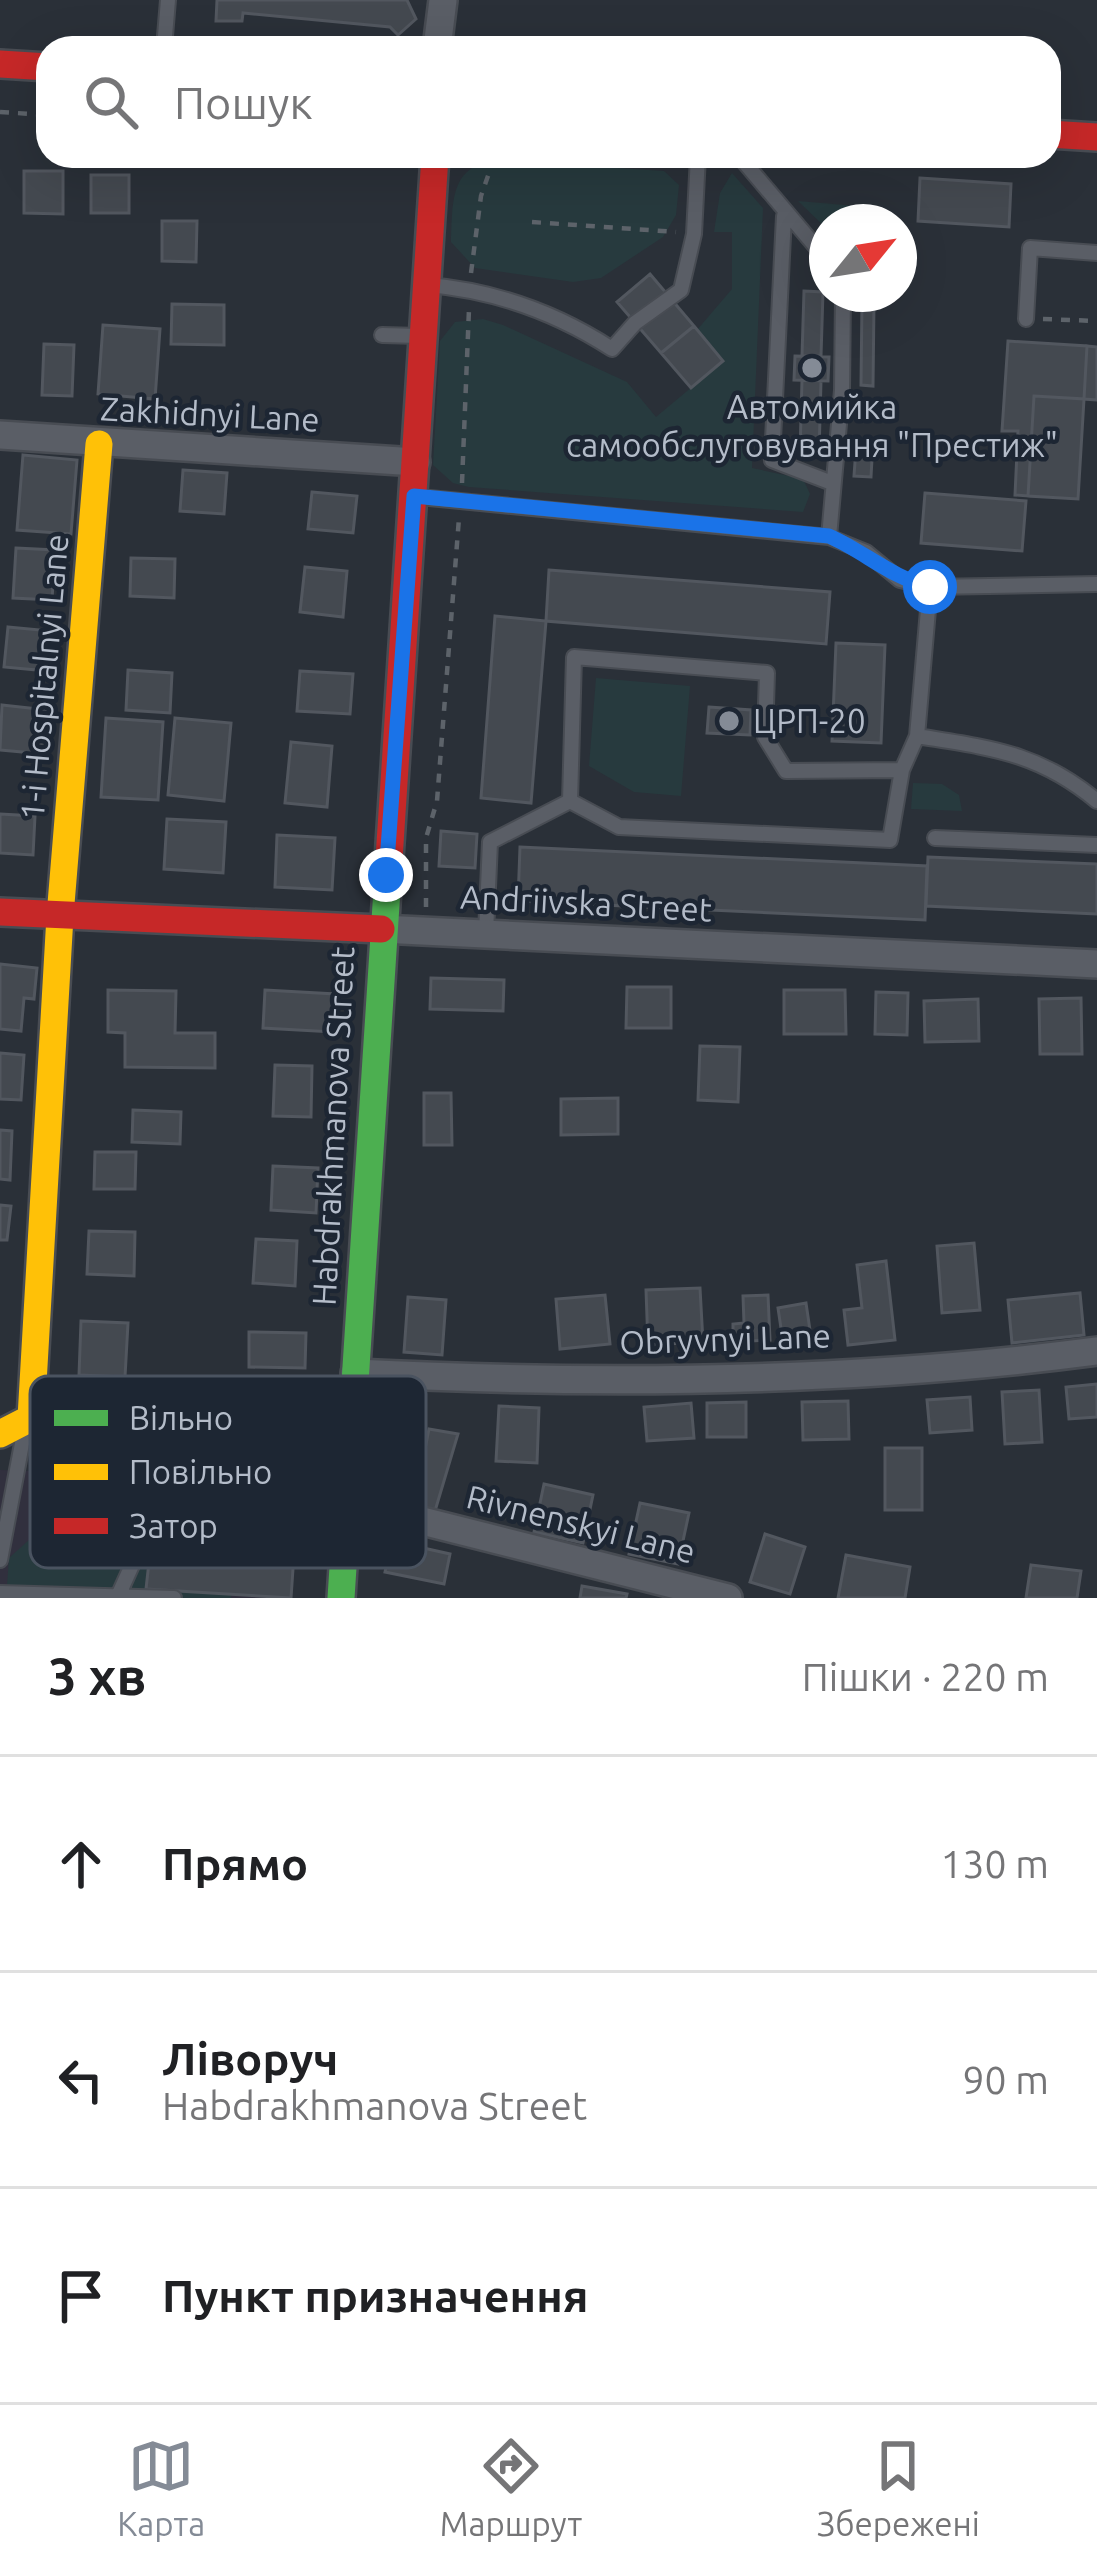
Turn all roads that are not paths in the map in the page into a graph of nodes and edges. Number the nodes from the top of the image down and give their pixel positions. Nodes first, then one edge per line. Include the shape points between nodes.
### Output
1 (168, 0) edge
2 (442, 0) edge
3 (165, 36) edge
4 (438, 36) edge
5 (0, 64) edge
6 (36, 66) edge
7 (1061, 134) edge
8 (1097, 136) edge
9 (434, 168) edge
10 (697, 168) edge
11 (748, 168) edge
12 (784, 216) junction
13 (809, 242) edge
14 (1097, 253) edge
15 (429, 285) junction
16 (843, 312) edge
17 (1026, 319) road end
18 (382, 335) dead end
19 (425, 336) junction
20 (0, 435) edge
21 (100, 444) junction
22 (416, 462) junction
23 (832, 483) junction
24 (414, 496) junction
25 (829, 536) junction
26 (1097, 584) edge
27 (930, 587) junction
28 (917, 736) junction
29 (902, 770) junction
30 (570, 801) junction
31 (1097, 801) edge
32 (935, 838) dead end
33 (1097, 845) edge
34 (0, 912) edge
35 (60, 916) junction
36 (382, 929) junction
37 (486, 933) junction
38 (1097, 964) edge
39 (1097, 1351) edge
40 (355, 1373) junction
41 (33, 1376) edge
42 (355, 1376) edge
43 (30, 1419) edge
44 (30, 1420) edge
45 (0, 1434) edge
46 (426, 1522) edge
47 (0, 1560) edge
48 (131, 1568) edge
49 (343, 1568) edge
50 (0, 1593) edge
51 (119, 1594) junction
52 (174, 1598) edge
53 (341, 1598) edge
54 (728, 1598) edge

1 - 3 lane
2 - 4 street
5 - 6 street
7 - 8 street
9 - 15 street, Habdrakhmanova Street
10 - 15 lane via 681,290 612,349 564,318
11 - 12 lane
12 - 13 lane
12 - 23 lane via 772,460
14 - 17 lane via 1030,248
15 - 19 street, Habdrakhmanova Street
16 - 23 lane
18 - 19 lane
19 - 22 street, Habdrakhmanova Street
20 - 21 street, Zakhidnyi Lane
21 - 22 street, Zakhidnyi Lane
21 - 35 street, 1-i Hospitalnyi Lane
22 - 24 street, Habdrakhmanova Street
23 - 25 lane
24 - 25 lane
24 - 36 street, Habdrakhmanova Street
25 - 27 lane via 900,580
26 - 27 lane
27 - 28 lane
28 - 29 lane
28 - 31 lane via 1014,752 1063,773
29 - 30 lane via 890,840 619,827
29 - 30 lane via 786,771 765,737 767,673 574,657
30 - 37 lane via 490,842
32 - 33 lane
34 - 35 street, Andriivska Street
35 - 36 street, Andriivska Street
35 - 41 street, 1-i Hospitalnyi Lane
36 - 37 street, Andriivska Street
36 - 40 street, Habdrakhmanova Street
37 - 38 street, Andriivska Street
39 - 40 street, Obryvnyi Lane via 1000,1364 599,1380
40 - 42 street, Habdrakhmanova Street
43 - 45 street
44 - 47 lane via 18,1447
46 - 54 street, Rivnenskyi Lane
48 - 51 lane
49 - 53 street, Habdrakhmanova Street
50 - 51 lane
51 - 52 lane

